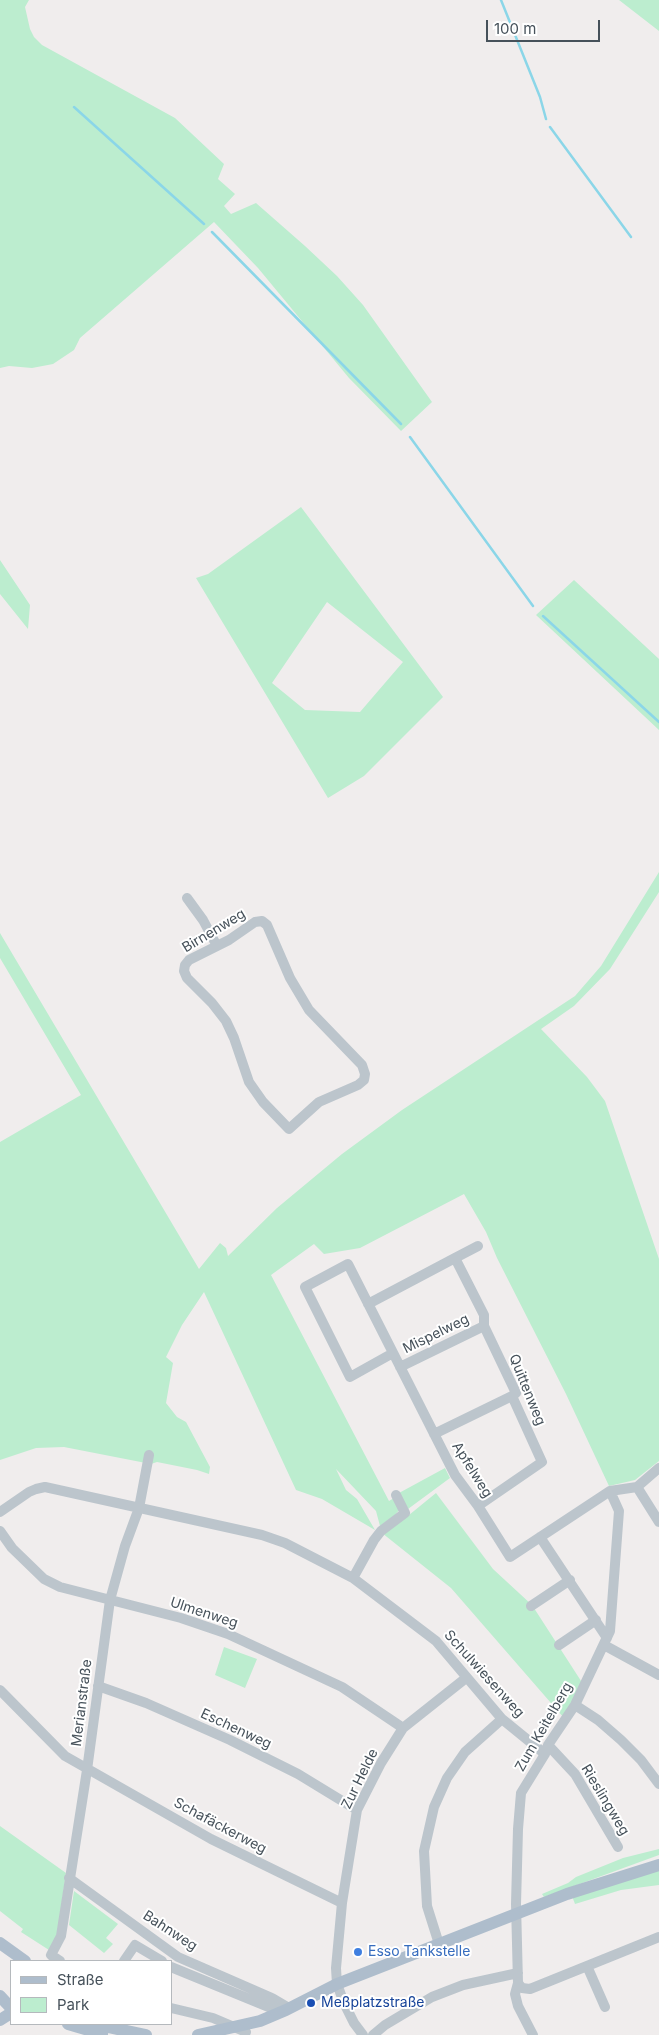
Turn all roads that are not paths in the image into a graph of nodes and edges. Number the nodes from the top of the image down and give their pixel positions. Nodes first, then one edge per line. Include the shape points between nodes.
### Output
1 (187, 898) dead end
2 (217, 946) junction
3 (478, 1246) dead end
4 (455, 1258) junction
5 (368, 1304) junction
6 (484, 1326) junction
7 (393, 1354) junction
8 (400, 1367) junction
9 (512, 1396) junction
10 (434, 1434) junction
11 (149, 1455) dead end
12 (659, 1468) edge
13 (637, 1487) junction
14 (610, 1491) junction
15 (396, 1495) dead end
16 (478, 1506) junction
17 (139, 1508) junction
18 (0, 1512) edge
19 (659, 1522) edge
20 (0, 1531) edge
21 (540, 1537) junction
22 (353, 1578) junction
23 (570, 1580) junction
24 (110, 1600) junction
25 (531, 1606) dead end
26 (596, 1620) junction
27 (606, 1641) junction
28 (559, 1645) dead end
29 (659, 1676) edge
30 (466, 1678) junction
31 (98, 1686) junction
32 (0, 1690) edge
33 (574, 1705) junction
34 (502, 1720) junction
35 (403, 1728) junction
36 (547, 1749) junction
37 (88, 1770) junction
38 (659, 1784) edge
39 (357, 1810) junction
40 (618, 1847) dead end
41 (659, 1865) edge
42 (69, 1878) junction
43 (342, 1903) junction
44 (516, 1915) junction
45 (659, 1937) edge
46 (0, 1943) edge
47 (439, 1944) junction
48 (56, 1958) edge
49 (23, 1960) edge
50 (125, 1960) edge
51 (160, 1960) edge
52 (587, 1966) junction
53 (172, 1967) edge
54 (518, 1978) junction
55 (337, 1984) junction
56 (0, 1996) edge
57 (10, 2007) edge
58 (605, 2007) dead end
59 (172, 2008) edge
60 (285, 2010) junction
61 (71, 2025) edge
62 (97, 2025) edge
63 (235, 2032) edge
64 (122, 2033) edge
65 (104, 2035) edge
66 (146, 2035) edge
67 (198, 2035) edge
68 (363, 2035) edge
69 (373, 2035) edge
70 (533, 2035) edge

1 - 2 street
2 - 2 street, Birnenweg via 255,922 267,924 308,1010 362,1065 364,1080 319,1102 289,1129 249,1082 226,1022 184,971 189,960
3 - 4 street
4 - 5 street
4 - 6 street, Quittenweg via 484,1315
5 - 7 street, Apfelweg
5 - 7 street, Apfelweg via 348,1264 305,1287 350,1377
6 - 8 street, Mispelweg
6 - 9 street, Quittenweg via 516,1393
7 - 8 street, Apfelweg
8 - 10 street, Apfelweg
9 - 10 street
9 - 16 street, Quittenweg via 542,1462
10 - 16 street, Apfelweg via 456,1475
11 - 17 street, Merianstraße
12 - 13 street
13 - 14 street, Apfelweg
13 - 19 street
14 - 21 street, Apfelweg
14 - 27 street, Zum Keitelberg via 619,1511 614,1593
15 - 22 street via 405,1513 381,1531
16 - 21 street, Apfelweg via 510,1557
17 - 18 street, Schulwiesenweg via 45,1488 29,1492
17 - 22 street, Schulwiesenweg via 262,1535
17 - 24 street, Merianstraße
20 - 24 street, Ulmenweg via 12,1548 44,1579
21 - 23 street
22 - 30 street, Schulwiesenweg via 436,1641
23 - 25 street
23 - 26 street
24 - 31 street, Merianstraße
24 - 35 street, Ulmenweg via 181,1618 236,1637 342,1688
26 - 27 street
26 - 28 street
27 - 29 street
27 - 33 street, Zum Keitelberg
30 - 34 street, Schulwiesenweg
30 - 35 street, Zur Helde
31 - 37 street, Merianstraße
31 - 39 street, Eschenweg via 146,1702 230,1740 298,1774
32 - 37 street, Schafäckerweg via 65,1756
33 - 36 street, Zum Keitelberg
33 - 38 street via 621,1740
34 - 36 street, Schulwiesenweg
34 - 47 street via 465,1752 447,1778 434,1806 424,1852 427,1906
35 - 39 street, Zur Helde
36 - 40 street, Rieslingweg via 575,1774
36 - 44 street, Zum Keitelberg via 521,1793
37 - 42 street, Merianstraße
37 - 43 street, Schafäckerweg via 211,1839
39 - 43 street, Zur Helde
41 - 44 main road via 567,1894
42 - 48 street, Merianstraße
42 - 60 street, Bahnweg via 178,1956 272,1998
43 - 55 street, Zur Helde
44 - 47 main road
44 - 54 street, Zum Keitelberg
45 - 52 street
46 - 49 main road
47 - 55 main road
50 - 51 street via 135,1945
52 - 54 street via 530,1989 522,1988
52 - 58 street
53 - 60 street
54 - 69 street via 463,1985 432,1997
54 - 70 street, Zum Keitelberg via 515,1994 518,2006
55 - 60 main road
55 - 68 street via 354,2024
56 - 57 main road
59 - 63 street via 213,2018
60 - 63 main road via 278,2018
61 - 65 main road
62 - 64 main road
63 - 67 main road
64 - 66 main road

